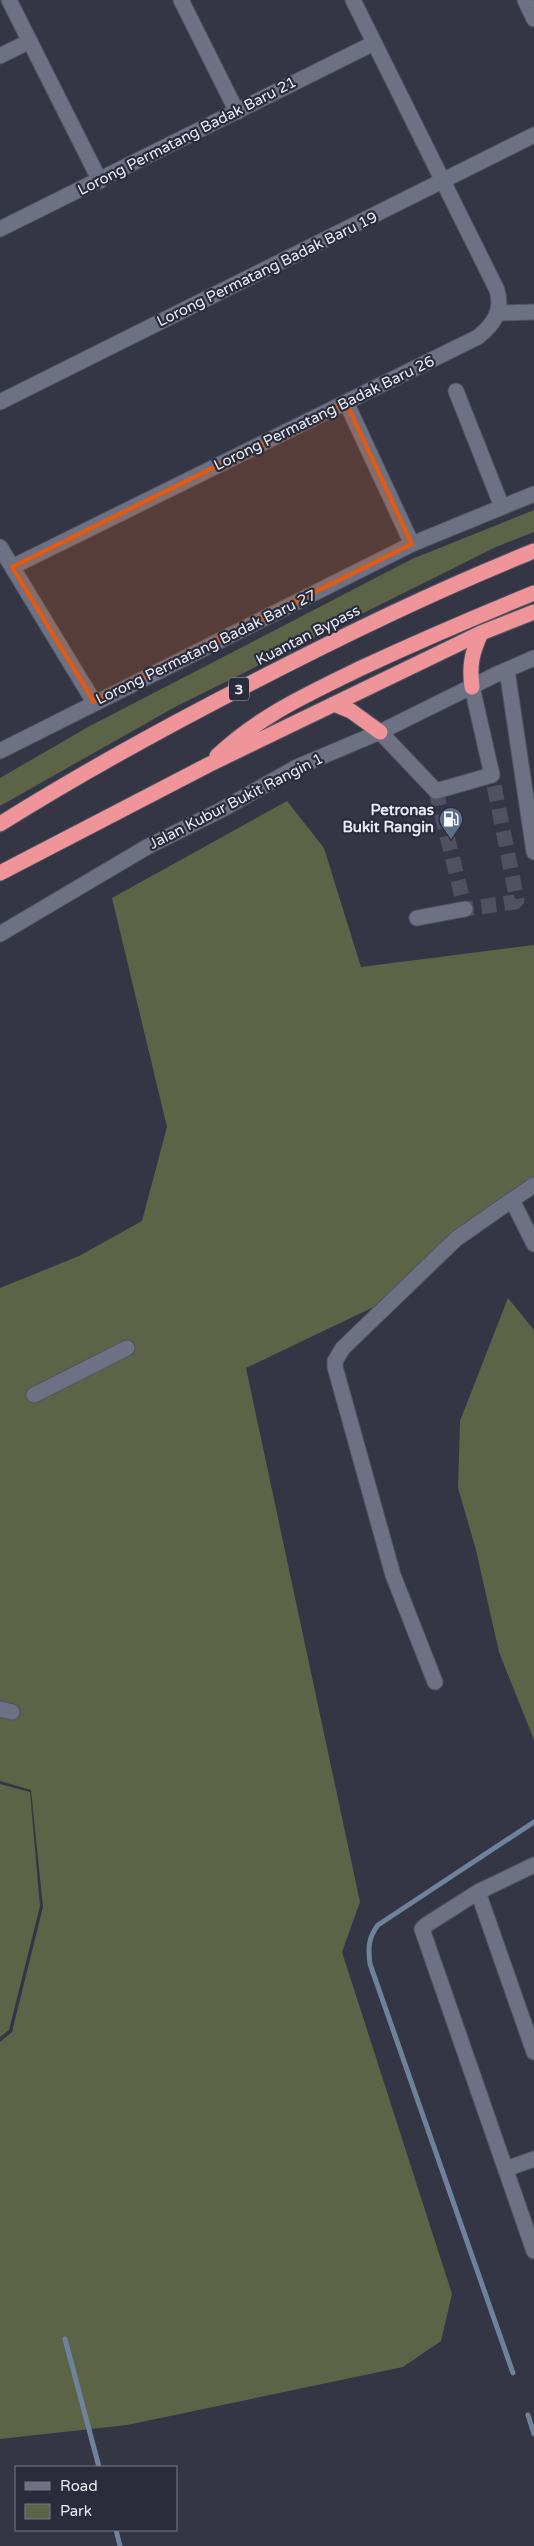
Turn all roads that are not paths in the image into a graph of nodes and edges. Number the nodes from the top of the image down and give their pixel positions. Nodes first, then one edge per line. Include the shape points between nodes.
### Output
1 (10, 0) edge
2 (181, 0) edge
3 (353, 0) edge
4 (525, 0) edge
5 (534, 19) edge
6 (30, 41) junction
7 (374, 43) junction
8 (0, 56) edge
9 (237, 112) junction
10 (534, 135) edge
11 (100, 180) junction
12 (443, 182) junction
13 (0, 229) edge
14 (534, 312) edge
15 (498, 313) junction
16 (456, 391) dead end
17 (0, 402) edge
18 (346, 402) junction
19 (534, 494) edge
20 (502, 507) junction
21 (412, 544) junction
22 (0, 547) edge
23 (534, 551) edge
24 (12, 567) junction
25 (534, 593) edge
26 (534, 612) edge
27 (481, 634) junction
28 (534, 658) edge
29 (507, 670) junction
30 (472, 687) junction
31 (94, 702) junction
32 (334, 704) junction
33 (380, 732) junction
34 (0, 751) edge
35 (208, 765) junction
36 (0, 824) edge
37 (534, 852) edge
38 (0, 873) edge
39 (465, 909) dead end
40 (417, 918) dead end
41 (0, 934) edge
42 (534, 1185) edge
43 (512, 1200) junction
44 (534, 1244) edge
45 (127, 1348) dead end
46 (34, 1395) dead end
47 (434, 1682) dead end
48 (534, 1864) edge
49 (478, 1892) junction
50 (534, 2052) edge
51 (534, 2159) edge
52 (506, 2170) junction
53 (534, 2251) edge

1 - 6 street
2 - 9 street
3 - 7 street
4 - 5 street
6 - 8 street
6 - 11 street
7 - 9 street, Lorong Permatang Badak Baru 21
7 - 12 street
9 - 11 street, Lorong Permatang Badak Baru 21
10 - 12 street, Lorong Permatang Badak Baru 19
11 - 13 street, Lorong Permatang Badak Baru 21
12 - 15 street via 497,290 500,301
12 - 17 street, Lorong Permatang Badak Baru 19
14 - 15 street
15 - 18 street, Lorong Permatang Badak Baru 26 via 494,322 478,337
16 - 20 street
18 - 21 street
18 - 24 street, Lorong Permatang Badak Baru 26
19 - 20 street, Lorong Permatang Badak Baru 27
20 - 21 street, Lorong Permatang Badak Baru 27
21 - 31 street, Lorong Permatang Badak Baru 27
22 - 24 street
23 - 36 highway, Kuantan Bypass / 3 via 325,645 131,747
24 - 31 street
25 - 35 highway via 397,651 290,702 239,735
26 - 27 highway
27 - 30 highway via 469,667
27 - 32 highway
28 - 29 street, Jalan Kubur Bukit Rangin 1
29 - 30 street, Jalan Kubur Bukit Rangin 1
29 - 37 street
30 - 33 street, Jalan Kubur Bukit Rangin 1
30 - 33 street via 492,775 436,791
31 - 34 street, Lorong Permatang Badak Baru 27
32 - 33 highway via 351,711
32 - 35 highway
33 - 41 street, Jalan Kubur Bukit Rangin 1 via 297,767 147,847
35 - 38 highway
39 - 40 street
42 - 43 street
43 - 44 street
43 - 47 street via 456,1240 343,1348 335,1361 393,1576
45 - 46 street
48 - 49 street
49 - 50 street
49 - 52 street via 423,1928
51 - 52 street
52 - 53 street

